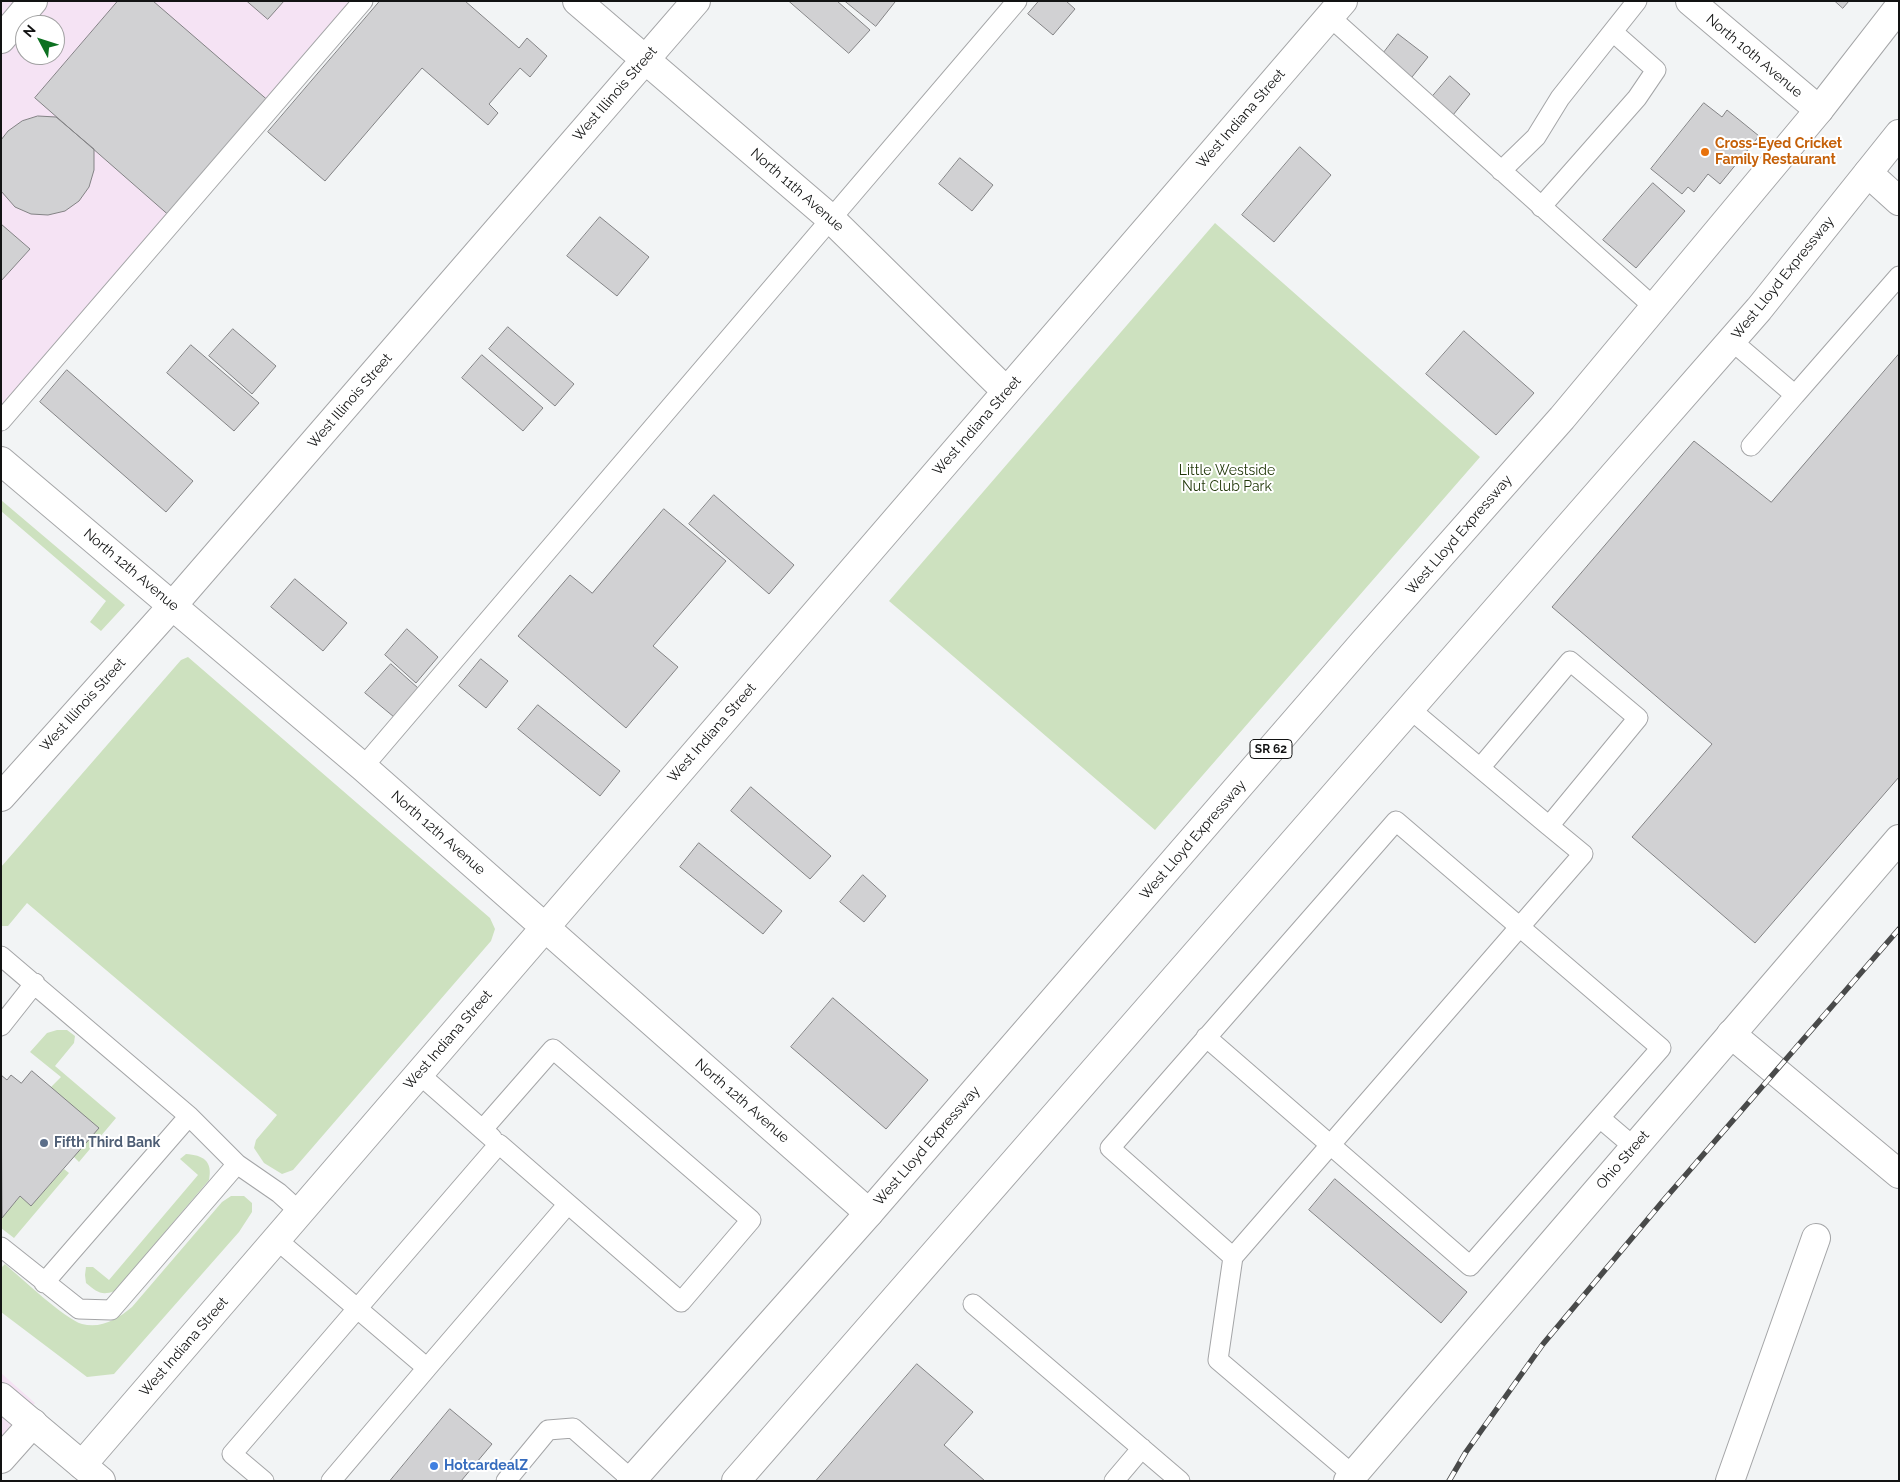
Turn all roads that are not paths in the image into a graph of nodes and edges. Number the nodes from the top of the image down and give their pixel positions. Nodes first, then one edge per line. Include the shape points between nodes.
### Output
1 (33, 1) edge
2 (363, 1) edge
3 (577, 1) edge
4 (696, 1) edge
5 (1017, 1) edge
6 (1637, 1) edge
7 (1690, 1) edge
8 (1899, 7) edge
9 (1337, 9) edge
10 (1613, 32) junction
11 (1, 39) edge
12 (645, 59) junction
13 (1819, 110) junction
14 (1899, 134) edge
15 (1501, 171) junction
16 (1868, 173) junction
17 (1899, 201) edge
18 (1541, 207) junction
19 (830, 218) junction
20 (1899, 276) edge
21 (1655, 308) junction
22 (1732, 341) junction
23 (1006, 391) junction
24 (1795, 394) junction
25 (1, 420) edge
26 (1751, 446) dead end
27 (1, 460) edge
28 (173, 605) junction
29 (1410, 709) junction
30 (363, 766) junction
31 (1480, 768) junction
32 (1, 797) edge
33 (1549, 826) junction
34 (1899, 839) edge
35 (546, 927) junction
36 (1519, 928) junction
37 (1, 956) edge
38 (35, 983) junction
39 (1, 1026) edge
40 (1731, 1034) junction
41 (1206, 1037) junction
42 (419, 1074) junction
43 (189, 1116) junction
44 (1600, 1118) junction
45 (483, 1129) junction
46 (499, 1144) junction
47 (1330, 1145) junction
48 (1634, 1147) junction
49 (237, 1164) junction
50 (1899, 1174) edge
51 (568, 1204) junction
52 (300, 1212) junction
53 (869, 1213) junction
54 (1816, 1238) dead end
55 (276, 1240) junction
56 (1, 1247) edge
57 (1233, 1257) junction
58 (44, 1283) junction
59 (973, 1304) dead end
60 (357, 1308) junction
61 (427, 1368) junction
62 (1, 1397) edge
63 (32, 1424) junction
64 (1142, 1448) junction
65 (1, 1459) edge
66 (92, 1473) edge
67 (1351, 1478) edge
68 (631, 1480) edge
69 (264, 1481) edge
70 (331, 1481) edge
71 (506, 1481) edge
72 (736, 1481) edge
73 (1114, 1481) edge
74 (1180, 1481) edge
75 (1730, 1481) edge

1 - 11 main road
2 - 25 lane
3 - 12 main road, North 11th Avenue
4 - 12 main road, West Illinois Street
5 - 19 lane
6 - 10 lane
7 - 13 main road, North 10th Avenue
8 - 13 main road, West Lloyd Expressway / SR 62
9 - 15 lane
9 - 23 main road, West Indiana Street
10 - 15 lane via 1560,98 1536,137
10 - 18 lane via 1656,70 1637,98
12 - 19 main road, North 11th Avenue
12 - 28 main road, West Illinois Street
13 - 21 main road, West Lloyd Expressway / SR 62
14 - 16 main road, West Lloyd Expressway
15 - 18 lane
16 - 17 main road
16 - 22 main road, West Lloyd Expressway
18 - 21 lane
19 - 23 main road, North 11th Avenue
19 - 30 lane
20 - 24 lane
21 - 53 main road, West Lloyd Expressway / SR 62
22 - 24 lane
22 - 29 main road, West Lloyd Expressway
23 - 35 main road, West Indiana Street
24 - 26 lane
27 - 28 main road, North 12th Avenue
28 - 30 main road, North 12th Avenue
28 - 32 main road, West Illinois Street
29 - 31 lane
29 - 72 main road, West Lloyd Expressway
30 - 35 main road, North 12th Avenue
31 - 33 lane
31 - 33 lane via 1570,661 1638,718
33 - 36 lane via 1583,854
34 - 40 main road, Ohio Street
35 - 42 main road, West Indiana Street
35 - 53 main road, North 12th Avenue
36 - 41 lane via 1396,821
36 - 44 lane via 1661,1048
36 - 47 lane
37 - 38 lane
38 - 39 lane
38 - 43 lane
40 - 48 main road, Ohio Street
40 - 50 main road
41 - 47 lane
41 - 57 lane via 1110,1148
42 - 45 lane
42 - 52 main road, West Indiana Street
43 - 49 lane
43 - 58 lane
44 - 47 lane via 1470,1266
44 - 48 lane
45 - 46 lane
45 - 51 lane via 553,1048 752,1220 681,1302
46 - 51 lane
46 - 60 lane
47 - 57 lane
48 - 67 main road, Ohio Street
49 - 52 lane
49 - 58 lane via 111,1310 78,1309
51 - 61 lane
52 - 55 main road, West Indiana Street
53 - 68 main road, West Lloyd Expressway / SR 62
54 - 75 main road
55 - 60 lane
55 - 66 main road, West Indiana Street
56 - 58 lane
57 - 67 lane via 1218,1360
59 - 64 lane
60 - 61 lane
60 - 69 lane via 232,1454
61 - 70 lane
62 - 63 main road
63 - 65 main road
63 - 66 main road
64 - 73 lane
64 - 74 lane
68 - 71 lane via 573,1428 548,1430

